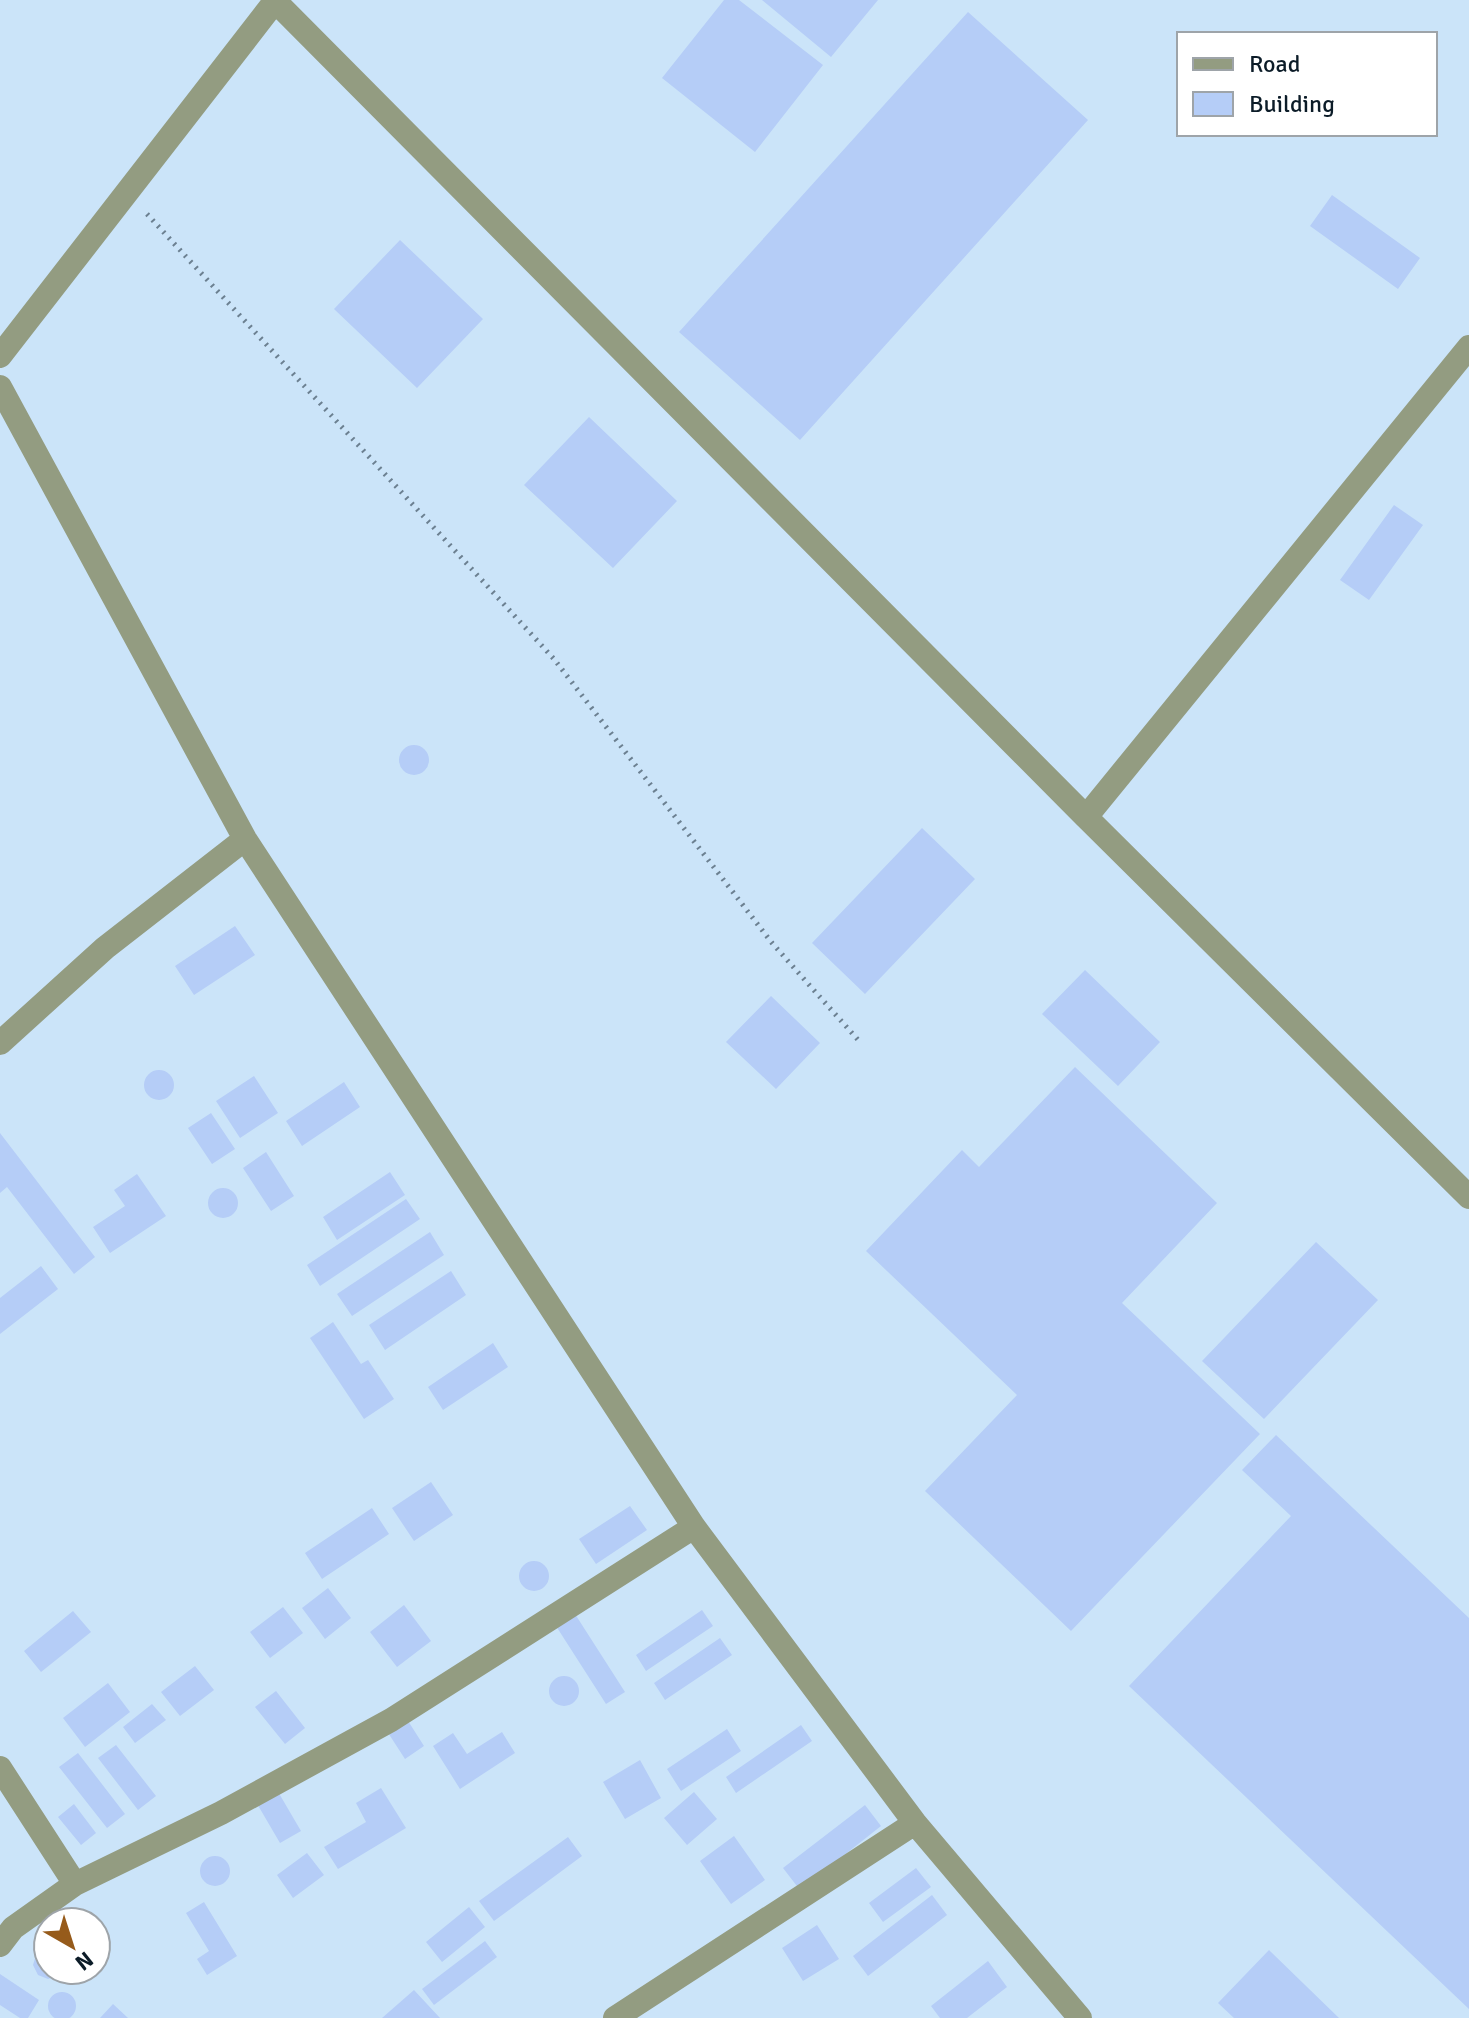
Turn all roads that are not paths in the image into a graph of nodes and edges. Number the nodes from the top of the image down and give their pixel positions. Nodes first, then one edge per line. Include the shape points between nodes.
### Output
1 (275, 1) edge
2 (1469, 347) edge
3 (0, 356) edge
4 (0, 387) edge
5 (1086, 817) junction
6 (245, 839) junction
7 (0, 1043) edge
8 (1469, 1197) edge
9 (694, 1527) junction
10 (0, 1768) edge
11 (915, 1823) junction
12 (75, 1884) junction
13 (0, 1945) edge
14 (615, 2018) edge
15 (1080, 2018) edge

1 - 3 street
1 - 5 street
2 - 5 street
4 - 6 street
5 - 8 street
6 - 7 street via 105,948
6 - 9 street
9 - 11 street
9 - 12 street via 391,1720 221,1813
10 - 12 street
11 - 14 street
11 - 15 street
12 - 13 street via 13,1928

